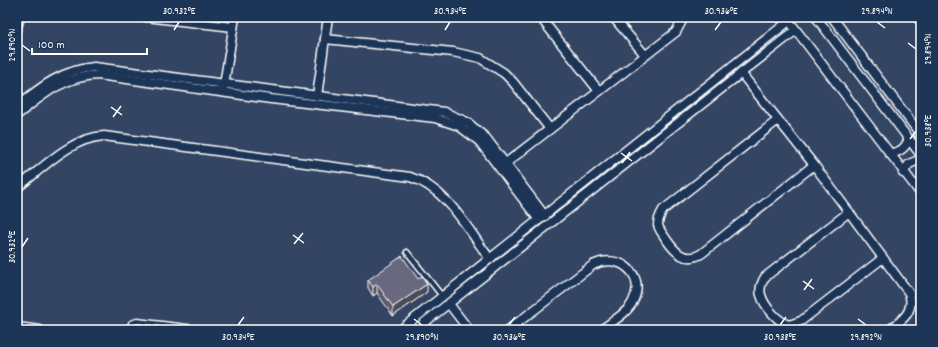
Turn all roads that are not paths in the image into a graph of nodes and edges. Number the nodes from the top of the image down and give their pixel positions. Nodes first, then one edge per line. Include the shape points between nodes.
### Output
1 (20, 17) edge
2 (146, 17) edge
3 (235, 17) edge
4 (328, 17) edge
5 (542, 17) edge
6 (613, 17) edge
7 (684, 17) edge
8 (816, 17) edge
9 (832, 17) edge
10 (917, 17) edge
11 (788, 19) edge
12 (921, 22) edge
13 (234, 27) junction
14 (17, 28) edge
15 (796, 30) junction
16 (325, 39) junction
17 (645, 56) junction
18 (741, 73) junction
19 (224, 85) junction
20 (599, 91) junction
21 (317, 96) junction
22 (17, 106) edge
23 (17, 115) edge
24 (778, 120) junction
25 (550, 129) junction
26 (909, 139) junction
27 (918, 152) edge
28 (889, 153) junction
29 (921, 159) edge
30 (506, 163) junction
31 (814, 165) junction
32 (904, 173) junction
33 (17, 188) edge
34 (921, 194) edge
35 (849, 212) junction
36 (542, 218) junction
37 (407, 252) dead end
38 (883, 258) junction
39 (490, 259) junction
40 (443, 296) junction
41 (449, 304) junction
42 (17, 327) edge
43 (40, 330) edge
44 (129, 330) edge
45 (200, 330) edge
46 (400, 330) edge
47 (415, 330) edge
48 (469, 330) edge
49 (508, 330) edge
50 (601, 330) edge
51 (889, 330) edge

1 - 14 street
2 - 13 street
3 - 13 street
4 - 16 street
5 - 20 street
6 - 17 street
7 - 17 street via 676,32
8 - 26 street
9 - 27 street via 918,130
10 - 12 street
11 - 15 street
11 - 36 street
13 - 19 street
15 - 18 street
15 - 28 street
16 - 21 street
16 - 25 street via 453,52 480,58 513,82
17 - 20 street
18 - 24 street
18 - 41 street
19 - 21 street
19 - 22 street via 104,67 84,68 56,77
20 - 25 street
21 - 30 street via 433,110 455,116 477,129
23 - 36 street via 58,85 77,77 98,75 435,118 459,126 479,141
24 - 31 street
24 - 31 street via 663,210 659,230 675,251 685,257 696,257 701,254
25 - 30 street
26 - 27 street
26 - 28 street via 899,152
28 - 32 street
29 - 32 street via 909,164
30 - 36 street
31 - 35 street
32 - 34 street
33 - 39 street via 75,144 104,136 410,177 426,183 444,197
35 - 38 street
35 - 38 street via 765,277 760,289 761,296 777,319 789,325 801,321
36 - 39 street
37 - 40 lane
38 - 51 street via 911,299 907,316
39 - 40 street
40 - 46 street
41 - 47 street
41 - 48 street
42 - 43 street
44 - 45 lane via 132,323 137,321
49 - 50 street via 593,265 607,260 626,266 633,274 636,294 626,311

